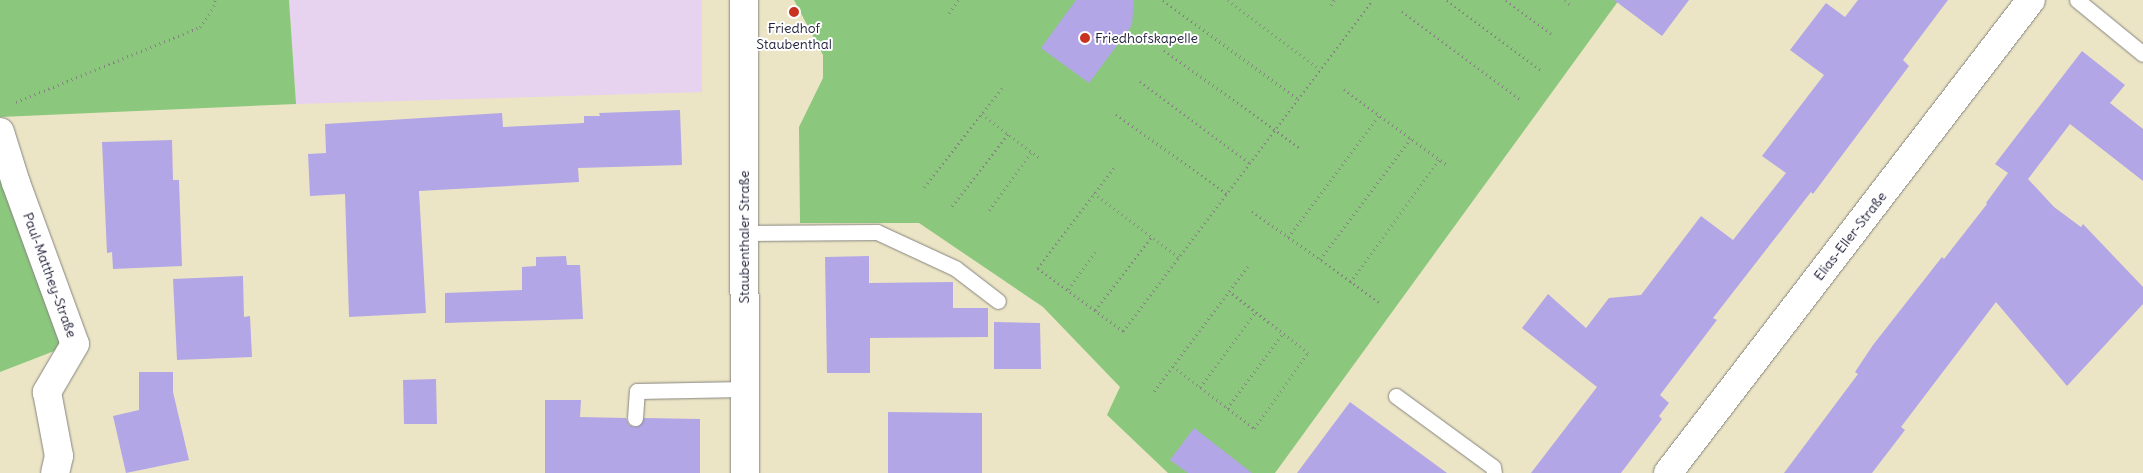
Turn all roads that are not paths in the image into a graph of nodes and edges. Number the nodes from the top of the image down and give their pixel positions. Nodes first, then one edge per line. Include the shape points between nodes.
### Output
1 (744, 0) edge
2 (2031, 0) edge
3 (2077, 0) edge
4 (2143, 54) edge
5 (0, 132) edge
6 (744, 233) junction
7 (998, 301) dead end
8 (744, 389) junction
9 (1396, 396) dead end
10 (635, 418) dead end
11 (55, 473) edge
12 (746, 473) edge
13 (1494, 473) edge
14 (1668, 473) edge

1 - 6 street, Staubenthaler Straße
2 - 14 street, Elias-Eller-Straße
3 - 4 lane
5 - 11 street, Paul-Matthey-Straße via 75,344 47,392 59,456
6 - 7 lane via 877,232 955,268
6 - 8 street, Staubenthaler Straße
8 - 10 lane via 637,391
8 - 12 street, Staubenthaler Straße
9 - 13 lane via 1494,467

